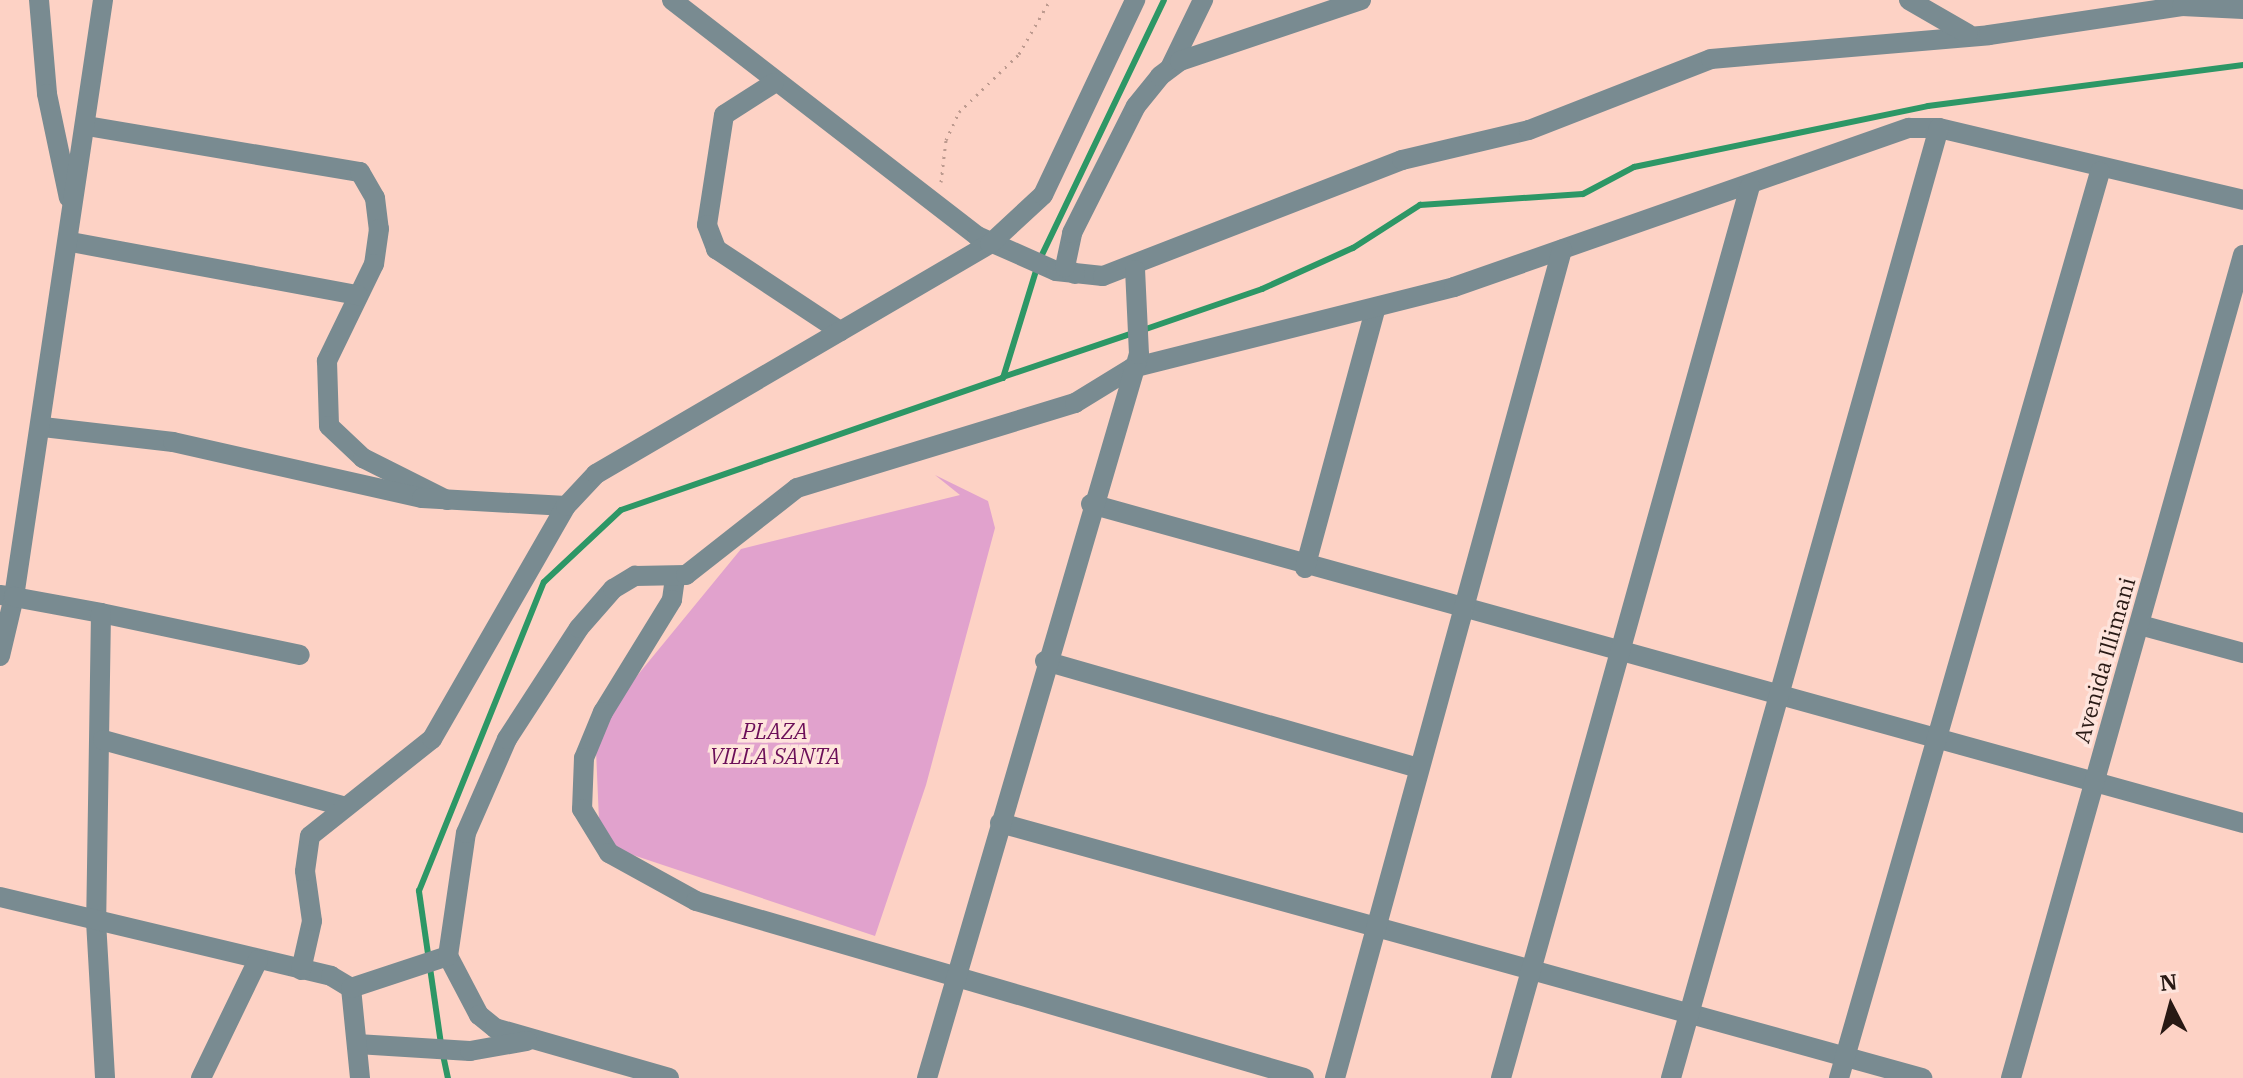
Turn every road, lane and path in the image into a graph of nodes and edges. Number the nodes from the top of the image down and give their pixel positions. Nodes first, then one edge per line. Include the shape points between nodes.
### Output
1 (39, 0) edge
2 (103, 0) edge
3 (672, 0) edge
4 (1050, 0) edge
5 (1135, 0) edge
6 (1203, 0) edge
7 (1361, 0) edge
8 (1909, 0) edge
9 (2090, 0) edge
10 (2243, 9) edge
11 (2106, 16) junction
12 (1969, 34) junction
13 (1170, 68) junction
14 (774, 83) junction
15 (87, 126) junction
16 (1939, 128) junction
17 (2100, 172) junction
18 (1750, 186) junction
19 (2243, 200) edge
20 (945, 213) junction
21 (71, 242) junction
22 (990, 244) junction
23 (1562, 250) junction
24 (2243, 255) edge
25 (1135, 270) junction
26 (1075, 274) junction
27 (358, 295) junction
28 (1376, 307) junction
29 (840, 331) junction
30 (1132, 368) junction
31 (43, 427) junction
32 (447, 500) junction
33 (1091, 504) junction
34 (566, 506) junction
35 (1305, 568) junction
36 (675, 578) junction
37 (7, 596) edge
38 (1463, 610) junction
39 (101, 613) junction
40 (2140, 625) junction
41 (1621, 651) junction
42 (2243, 653) edge
43 (300, 655) dead end
44 (0, 656) edge
45 (1045, 661) junction
46 (1778, 696) junction
47 (103, 740) junction
48 (1933, 740) junction
49 (1418, 768) junction
50 (2094, 780) junction
51 (342, 806) junction
52 (1000, 823) junction
53 (2243, 823) edge
54 (0, 897) edge
55 (96, 921) junction
56 (1376, 927) junction
57 (448, 956) junction
58 (258, 960) junction
59 (301, 970) junction
60 (1532, 970) junction
61 (954, 978) junction
62 (351, 988) junction
63 (1688, 1017) junction
64 (534, 1040) junction
65 (357, 1044) junction
66 (1842, 1068) edge
67 (105, 1078) edge
68 (201, 1078) edge
69 (360, 1078) edge
70 (669, 1078) edge
71 (927, 1078) edge
72 (1304, 1078) edge
73 (1335, 1078) edge
74 (1501, 1078) edge
75 (1671, 1078) edge
76 (1922, 1078) edge
77 (2011, 1078) edge

1 - 21 street
2 - 15 street
3 - 14 street
4 - 20 path via 1029,42 951,125 940,171
5 - 22 street via 1043,195
6 - 13 street
7 - 13 street
8 - 12 street
9 - 11 street
10 - 11 street via 2182,6
11 - 12 street
12 - 25 street via 1711,59 1529,130 1402,160
13 - 26 street via 1136,106 1072,233 1065,267
14 - 20 street
14 - 29 street via 724,115 707,225 716,249
15 - 21 street
15 - 27 street via 360,172 375,198 379,229 374,264
16 - 17 street
16 - 18 street via 1878,136
16 - 46 street
17 - 19 street
17 - 48 street
18 - 23 street
18 - 41 street
20 - 22 street
21 - 27 street
21 - 31 street
22 - 26 street
22 - 29 street
23 - 28 street
23 - 38 street
24 - 40 street, Avenida Illimani
25 - 26 street
25 - 30 street via 1142,330
27 - 32 street via 327,361 329,426 363,458
28 - 30 street
28 - 35 street
29 - 34 street via 596,474
30 - 33 street
30 - 36 street via 1075,403 797,488
31 - 32 street via 173,442 304,477
31 - 37 street
32 - 34 street
33 - 35 street
33 - 45 street
34 - 51 street via 432,739
35 - 38 street
36 - 57 street via 635,576 613,589 507,739 466,833
36 - 61 street via 672,600 589,742 580,796 592,834 631,868 686,897
37 - 39 street
37 - 44 street
38 - 41 street
38 - 49 street
39 - 43 street
39 - 47 street
40 - 42 street
40 - 50 street, Avenida Illimani
41 - 46 street
41 - 60 street
45 - 49 street
45 - 52 street
46 - 48 street
46 - 63 street
47 - 51 street
47 - 55 street
48 - 50 street
48 - 66 street
49 - 56 street
50 - 53 street
50 - 77 street, Avenida Illimani
51 - 59 street via 310,836 305,871 312,921
52 - 56 street
52 - 61 street
54 - 55 street
55 - 58 street
55 - 67 street
56 - 60 street
56 - 73 street
57 - 62 street
57 - 64 street via 486,1023
58 - 59 street
58 - 68 street
59 - 62 street
60 - 63 street
60 - 74 street
61 - 71 street
61 - 72 street
62 - 65 street
63 - 66 street
63 - 75 street
64 - 65 street via 470,1051
64 - 70 street
65 - 69 street
66 - 76 street

